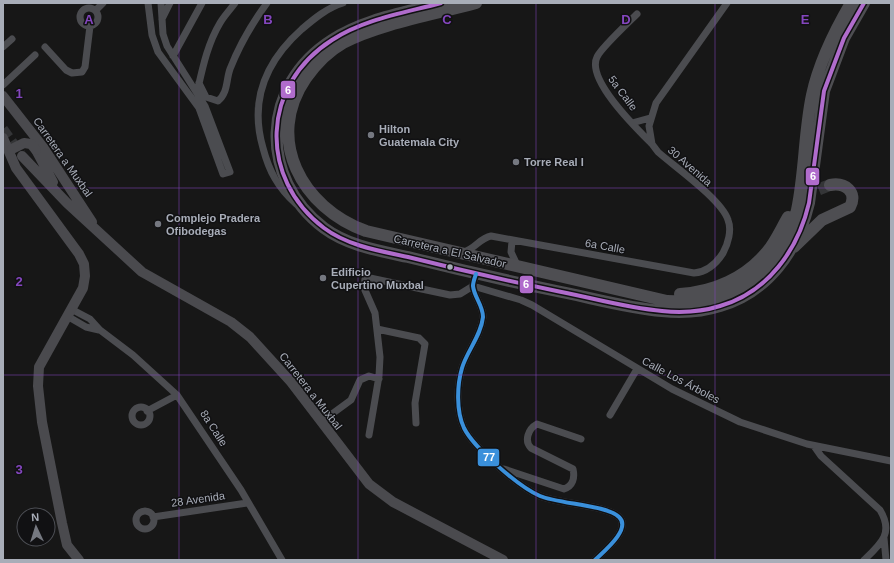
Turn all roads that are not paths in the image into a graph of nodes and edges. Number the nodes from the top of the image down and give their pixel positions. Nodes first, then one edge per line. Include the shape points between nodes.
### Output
1 (103, 3) edge
2 (148, 3) edge
3 (160, 3) edge
4 (170, 3) edge
5 (202, 3) edge
6 (235, 3) edge
7 (267, 3) edge
8 (343, 3) edge
9 (441, 3) edge
10 (476, 3) edge
11 (727, 3) edge
12 (851, 3) edge
13 (864, 3) edge
14 (333, 5) edge
15 (96, 10) junction
16 (637, 14) dead end
17 (162, 19) junction
18 (90, 26) junction
19 (12, 39) dead end
20 (3, 47) edge
21 (45, 47) dead end
22 (35, 55) dead end
23 (173, 56) junction
24 (181, 68) junction
25 (173, 73) junction
26 (199, 83) junction
27 (3, 85) edge
28 (197, 91) junction
29 (3, 96) edge
30 (650, 118) junction
31 (632, 123) junction
32 (3, 138) edge
33 (652, 144) junction
34 (10, 150) junction
35 (25, 159) tunnel mouth
36 (830, 185) tunnel mouth
37 (60, 196) junction
38 (791, 212) dead end
39 (317, 222) junction
40 (100, 234) junction
41 (512, 241) junction
42 (790, 250) junction
43 (458, 254) junction
44 (518, 268) junction
45 (694, 273) joint
46 (474, 280) junction
47 (614, 289) junction
48 (69, 313) junction
49 (377, 329) junction
50 (637, 369) junction
51 (379, 379) junction
52 (177, 395) junction
53 (147, 411) dead end
54 (610, 415) dead end
55 (321, 422) junction
56 (416, 423) dead end
57 (369, 435) dead end
58 (581, 440) dead end
59 (814, 446) junction
60 (891, 461) edge
61 (501, 468) junction
62 (247, 503) junction
63 (153, 517) dead end
64 (884, 538) junction
65 (79, 560) edge
66 (282, 560) edge
67 (503, 560) edge
68 (595, 560) edge
69 (864, 560) edge
70 (886, 560) edge

1 - 15 street
2 - 25 street via 156,47
3 - 17 street
4 - 17 street
5 - 23 street
6 - 26 street via 212,39
7 - 26 street via 256,18 230,70 223,97 218,101 206,97
8 - 14 street
9 - 39 highway, Carretera a El Salvador via 389,16 347,31 308,59 285,92 276,127 279,163 300,204
10 - 43 highway, Carretera a El Salvador via 374,31 343,43 316,64 301,85 295,96 289,125 290,149 301,178 310,193 336,217 366,231
11 - 30 street, 30 Avenida via 656,103
12 - 47 highway, Carretera a El Salvador via 830,42 815,81 808,117 797,212 788,236 764,270 734,290 718,297 701,300 667,301
13 - 42 highway, Carretera a El Salvador via 844,38 824,91 805,218
14 - 39 street via 280,50 261,88 258,108 258,133 275,182
15 - 18 street via 98,20
15 - 18 street via 87,8 80,13 82,22
16 - 31 street, 5a Calle via 597,56 594,65 600,83
17 - 23 street via 163,34
18 - 21 street via 85,67 82,72 72,73 66,70
19 - 20 street
22 - 27 street
23 - 24 street
24 - 25 street
24 - 28 street
25 - 28 street via 199,108 223,174 230,172
26 - 28 street
29 - 40 main road, Carretera a Muxbal via 47,153
30 - 31 street
30 - 33 street, 30 Avenida
31 - 33 street, 5a Calle
32 - 34 main road
33 - 45 street, 30 Avenida via 718,204 728,219 729,234 726,248 706,270
34 - 37 main road, bridge via 24,142 30,144 36,150
34 - 48 main road via 22,177 76,249 84,264 83,288
35 - 37 main road, Carretera a Muxbal
36 - 42 highway via 841,184 849,190 853,198 850,207 816,224 807,237
37 - 40 main road, Carretera a Muxbal
38 - 47 highway via 768,251 743,274 726,284 694,293 675,294
39 - 46 highway, Carretera a El Salvador via 326,230 361,246
40 - 55 main road, Carretera a Muxbal via 142,272 232,322 250,337 291,382
41 - 43 street, 6a Calle via 487,237 475,248
41 - 44 street via 511,252
41 - 45 street, 6a Calle
42 - 46 highway, Carretera a El Salvador via 781,264 758,288 742,297 703,311 659,311
43 - 44 highway, Carretera a El Salvador
44 - 47 highway, Carretera a El Salvador
46 - 49 street via 460,294 450,295 366,278 364,285 375,313
46 - 50 street, Calle Los Árboles via 532,305 590,338
46 - 61 street via 483,317 462,367 458,390 459,409 463,427 475,444
48 - 52 street, 8a Calle via 90,320
48 - 65 main road via 39,367 38,386 42,422 62,524 67,544
49 - 51 street
49 - 56 street via 418,338 425,344 415,403
50 - 54 street
50 - 59 street, Calle Los Árboles via 693,401 734,419
51 - 55 street via 369,376 360,380 351,400
51 - 57 street
52 - 53 street
52 - 62 street, 8a Calle via 241,490
55 - 67 main road, Carretera a Muxbal via 369,484 382,495
58 - 61 street via 537,424 527,438 527,444 531,448 573,469 573,483 569,488 564,489
59 - 60 street, Calle Los Árboles
59 - 64 street via 833,469 880,510 886,519 888,530
61 - 68 street via 540,496 595,508 619,517 622,529 617,539
62 - 63 street, 28 Avenida
62 - 66 street, 8a Calle
64 - 69 street
64 - 70 street

